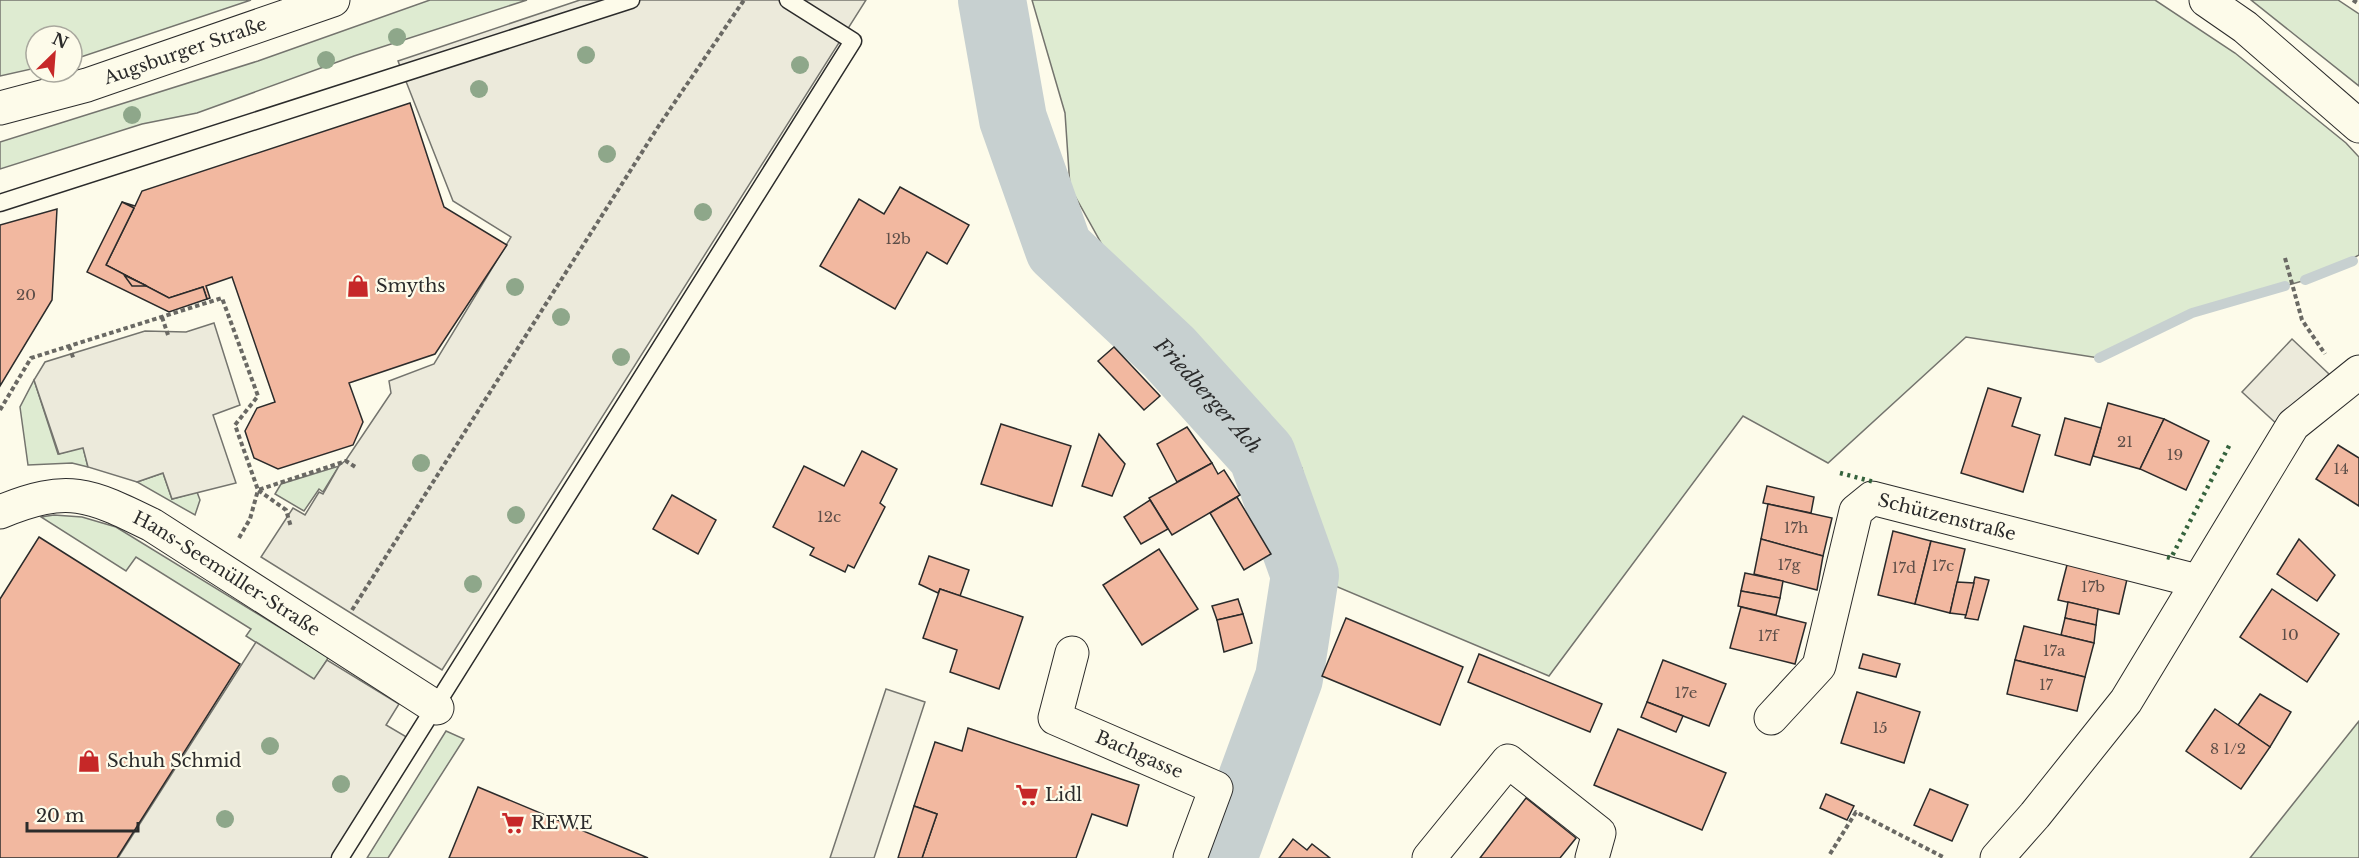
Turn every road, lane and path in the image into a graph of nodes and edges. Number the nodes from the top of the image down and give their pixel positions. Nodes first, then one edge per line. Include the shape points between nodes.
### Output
1 (333, 0) edge
2 (631, 0) edge
3 (744, 0) edge
4 (788, 0) edge
5 (2206, 0) edge
6 (2353, 0) edge
7 (2359, 4) edge
8 (0, 108) edge
9 (2359, 126) edge
10 (0, 203) edge
11 (2285, 258) dead end
12 (162, 317) junction
13 (168, 335) dead end
14 (69, 346) junction
15 (74, 360) dead end
16 (2351, 377) edge
17 (0, 410) edge
18 (357, 468) dead end
19 (258, 490) junction
20 (0, 512) edge
21 (291, 526) dead end
22 (238, 539) dead end
23 (2197, 581) junction
24 (350, 612) dead end
25 (1072, 653) dead end
26 (436, 708) junction
27 (1771, 718) dead end
28 (1830, 854) dead end
29 (340, 858) edge
30 (1190, 858) edge
31 (1429, 858) edge
32 (1592, 858) edge
33 (1945, 858) edge
34 (1997, 858) edge

1 - 8 street, Augsburger Straße via 87,85
2 - 10 lane
3 - 24 path via 658,127
4 - 26 lane via 853,41
5 - 9 street via 2245,27
6 - 7 path
11 - 16 path via 2302,320
12 - 13 path
12 - 14 path
12 - 19 path via 222,298 258,396 234,425
14 - 15 path
14 - 17 path via 31,358
16 - 23 street via 2293,425
18 - 19 path via 346,460
19 - 21 path via 286,510
19 - 22 path via 250,519
20 - 26 street, Hans-Seemüller-Straße via 47,496 75,494 103,501 152,525
23 - 27 street, Schützenstraße via 1872,498 1856,511 1819,666
23 - 34 street via 2126,701
25 - 30 street, Bachgasse via 1055,718 1216,788
26 - 29 lane
28 - 33 path via 1856,812
31 - 32 street via 1508,761 1599,833

